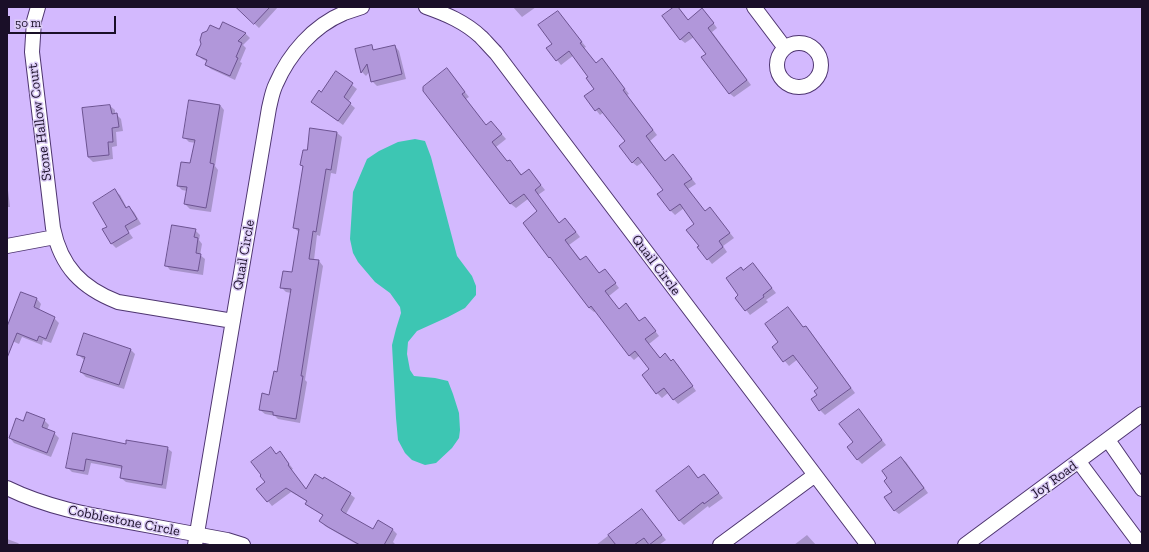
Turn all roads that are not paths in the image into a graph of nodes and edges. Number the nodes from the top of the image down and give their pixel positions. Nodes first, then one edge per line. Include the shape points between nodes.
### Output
1 (38, 7) edge
2 (362, 7) edge
3 (426, 7) edge
4 (754, 7) edge
5 (785, 48) dead end
6 (55, 237) junction
7 (7, 246) edge
8 (233, 321) junction
9 (1142, 414) edge
10 (1108, 440) junction
11 (1079, 462) junction
12 (815, 475) junction
13 (7, 488) edge
14 (1142, 489) edge
15 (196, 540) edge
16 (243, 545) edge
17 (720, 545) edge
18 (868, 545) edge
19 (965, 545) edge
20 (1141, 545) edge

1 - 6 street, Stone Hallow Court via 34,21 32,52
2 - 8 street, Quail Circle via 326,22 313,32 286,64 275,86 269,108
3 - 12 street, Quail Circle via 465,24 496,53
4 - 5 street
6 - 7 street
6 - 8 street, Stone Hallow Court via 62,256 74,273 103,296 118,302
8 - 15 street, Quail Circle
9 - 10 street, Joy Road
10 - 11 street, Joy Road
10 - 14 street
11 - 19 street, Joy Road
11 - 20 street
12 - 17 street
12 - 18 street, Quail Circle
13 - 15 street, Cobblestone Circle via 38,502 66,510
15 - 16 street, Cobblestone Circle via 227,540

